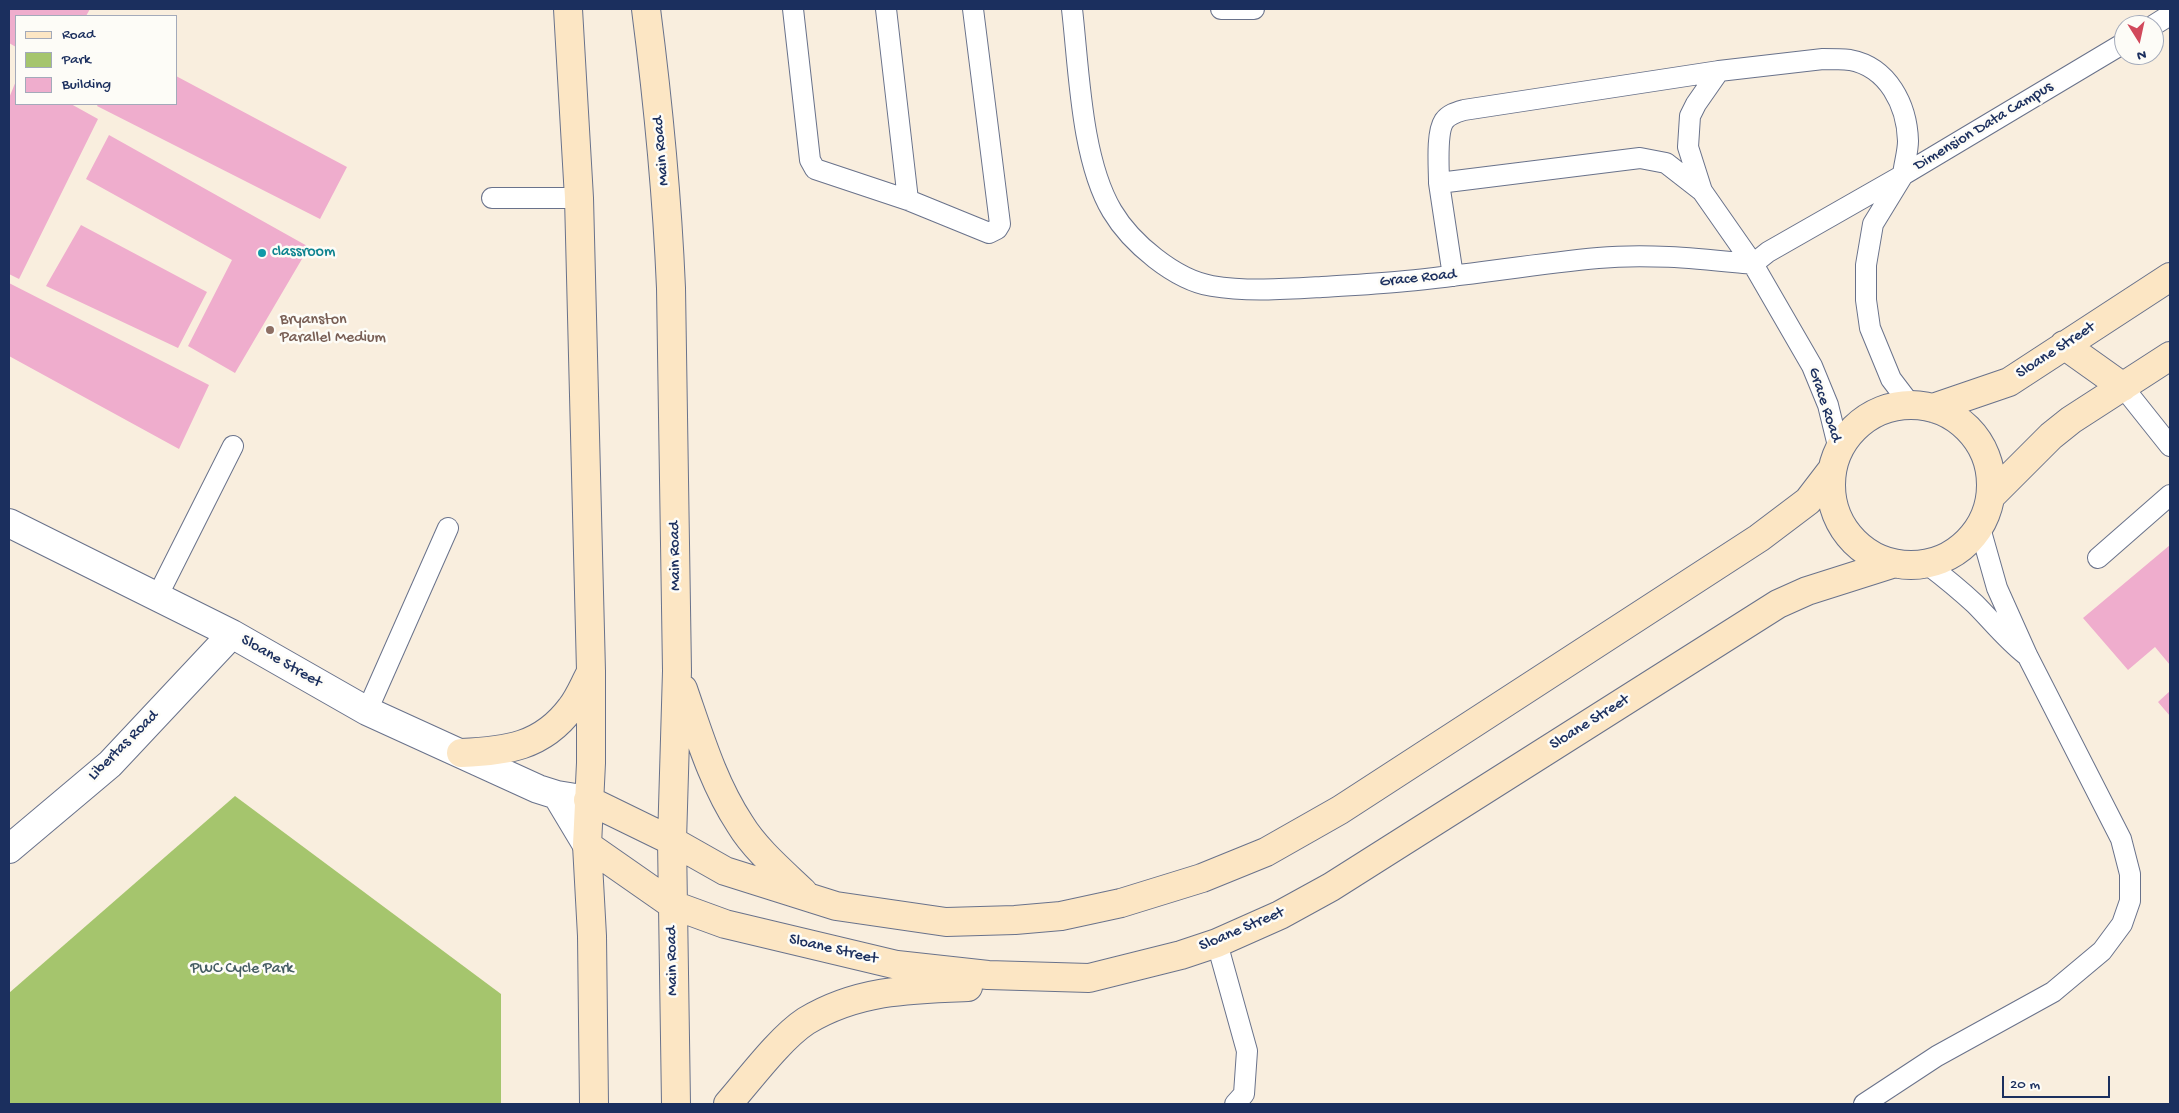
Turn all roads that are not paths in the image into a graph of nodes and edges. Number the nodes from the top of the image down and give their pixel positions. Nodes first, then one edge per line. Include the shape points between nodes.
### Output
1 (568, 9) edge
2 (646, 9) edge
3 (793, 9) edge
4 (886, 9) edge
5 (973, 9) edge
6 (1072, 9) edge
7 (1221, 9) edge
8 (1254, 9) edge
9 (2114, 49) edge
10 (1719, 71) junction
11 (1903, 175) junction
12 (1439, 183) junction
13 (1702, 191) junction
14 (492, 198) dead end
15 (580, 198) junction
16 (908, 200) junction
17 (1752, 264) junction
18 (1453, 276) junction
19 (2164, 284) edge
20 (2064, 345) junction
21 (2170, 356) edge
22 (2123, 387) junction
23 (1922, 406) junction
24 (233, 446) dead end
25 (2170, 446) edge
26 (1835, 460) junction
27 (2170, 495) edge
28 (1991, 496) junction
29 (9, 523) edge
30 (448, 528) dead end
31 (1980, 528) junction
32 (2098, 558) dead end
33 (1892, 564) junction
34 (1927, 564) junction
35 (158, 595) junction
36 (232, 634) junction
37 (2027, 655) junction
38 (592, 671) junction
39 (677, 671) junction
40 (367, 711) junction
41 (461, 753) junction
42 (557, 796) junction
43 (588, 800) junction
44 (672, 841) junction
45 (587, 845) junction
46 (9, 849) edge
47 (809, 897) junction
48 (672, 905) junction
49 (1217, 943) junction
50 (1089, 978) junction
51 (1245, 1101) edge
52 (594, 1104) edge
53 (676, 1104) edge
54 (728, 1104) edge
55 (1864, 1104) edge

1 - 15 street
2 - 39 street, Main Road via 669,226
3 - 16 lane via 810,160 815,169
4 - 16 lane
5 - 16 lane via 1000,224 989,233
6 - 18 lane, Grace Road via 1089,146 1099,185 1112,212 1131,237 1155,258 1180,274 1211,286 1271,290
7 - 8 lane
9 - 11 lane, Dimension Data Campus
10 - 11 lane via 1823,59 1850,60 1874,69 1890,84 1899,99 1908,141
10 - 12 lane via 1455,112 1443,122 1440,131
10 - 13 lane via 1696,104 1688,130 1688,147
11 - 17 lane
11 - 23 lane, Dimension Data Campus via 1873,224 1866,265 1866,300 1870,328 1892,379
12 - 13 lane via 1640,158 1666,163
12 - 18 lane
13 - 17 lane
14 - 15 lane
15 - 38 street
17 - 18 lane, Grace Road via 1642,256 1599,258
17 - 26 lane, Grace Road via 1812,366 1828,405
19 - 20 street, Sloane Street
20 - 22 street
20 - 23 street, Sloane Street via 2010,382
21 - 22 street
22 - 25 lane
22 - 28 street via 2050,436
23 - 26 street via 1888,408 1868,417 1851,431
23 - 28 street via 1954,417 1972,432 1985,451 1991,473
24 - 35 lane
26 - 33 street via 1831,495 1837,518 1851,539 1870,554
26 - 47 street, Sloane Street via 1808,502 1758,538 1340,810 1266,852 1202,878 1061,916 946,922 836,906
27 - 32 lane
28 - 31 street
29 - 35 street, Sloane Street
30 - 40 lane
31 - 34 street via 1948,557
31 - 37 lane via 1997,588
33 - 34 street
33 - 49 street, Sloane Street via 1807,591 1778,604 1332,887
34 - 37 lane via 1950,580 2006,639
35 - 36 street, Sloane Street
36 - 40 street, Sloane Street
36 - 46 street, Libertas Road via 110,764
37 - 55 lane via 2121,839 2130,874 2130,901 2122,924 2102,951 2053,992 1937,1056
38 - 41 street via 572,707 538,737 498,752
38 - 43 street
39 - 44 street, Main Road
39 - 47 street via 708,763 740,825
40 - 41 street, Sloane Street
41 - 42 street, Sloane Street
42 - 43 street, Sloane Street
42 - 45 street, Sloane Street
43 - 44 street, Sloane Street
43 - 45 street
44 - 47 street, Sloane Street via 725,870
44 - 48 street, Main Road
45 - 48 street, Sloane Street
45 - 52 street via 592,936
48 - 50 street, Sloane Street via 725,924 897,965 988,975
48 - 53 street, Main Road
49 - 50 street, Sloane Street
49 - 51 lane via 1247,1051
50 - 54 street via 903,989 848,1001 805,1022 764,1062

